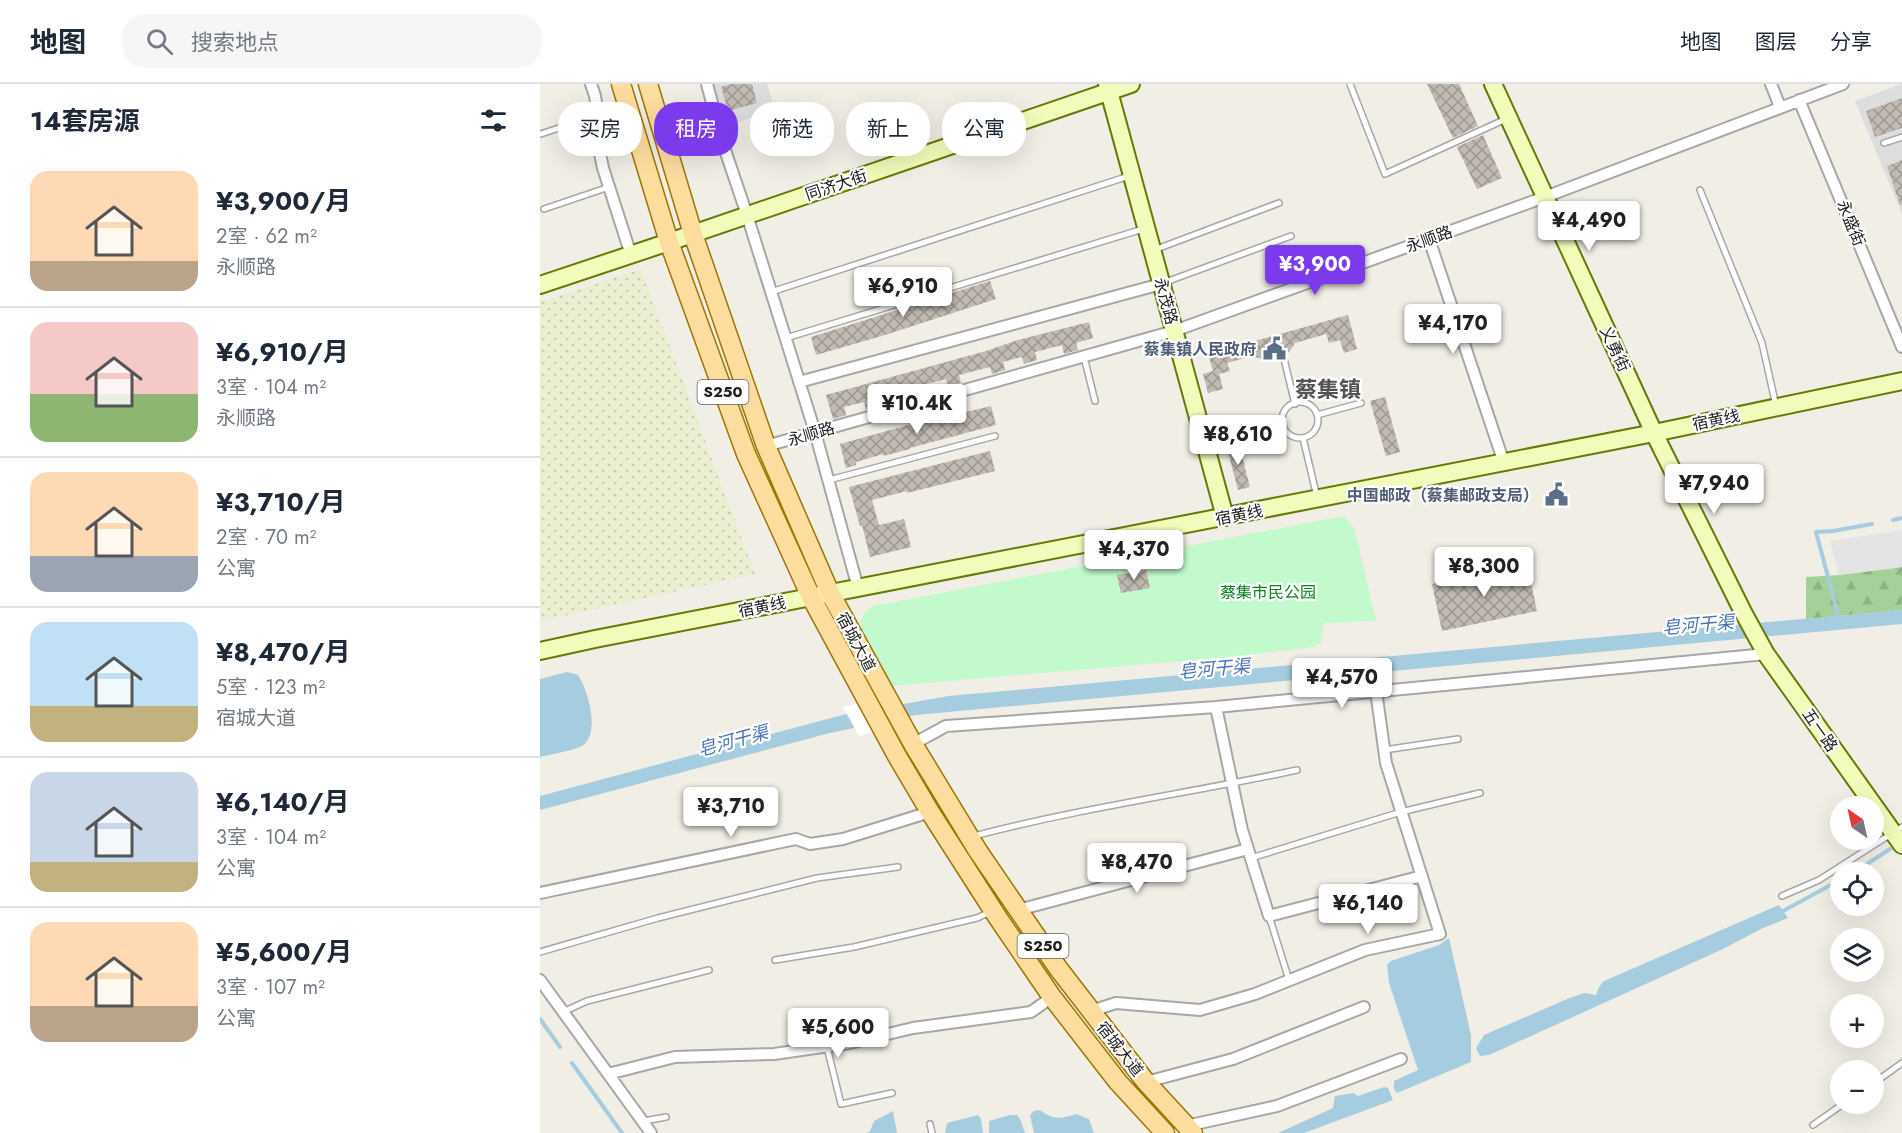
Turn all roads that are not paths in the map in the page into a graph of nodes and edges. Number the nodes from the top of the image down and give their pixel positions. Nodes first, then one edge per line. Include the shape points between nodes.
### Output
1 (591, 84) edge
2 (621, 84) edge
3 (648, 84) edge
4 (707, 84) edge
5 (1131, 84) edge
6 (1350, 84) edge
7 (1493, 84) edge
8 (1771, 84) edge
9 (1843, 84) edge
10 (1108, 88) edge
11 (1799, 100) junction
12 (596, 102) edge
13 (1780, 107) junction
14 (1509, 118) junction
15 (558, 128) edge
16 (541, 134) edge
17 (1902, 137) edge
18 (1884, 143) dead end
19 (601, 156) edge
20 (1132, 175) junction
21 (609, 187) junction
22 (1700, 190) dead end
23 (1545, 197) junction
24 (1279, 203) dead end
25 (544, 209) dead end
26 (747, 215) junction
27 (1146, 228) junction
28 (693, 234) junction
29 (1291, 236) dead end
30 (1430, 239) junction
31 (669, 242) junction
32 (1153, 250) junction
33 (631, 255) junction
34 (1161, 284) junction
35 (540, 285) edge
36 (771, 292) junction
37 (1174, 331) junction
38 (786, 338) junction
39 (1902, 347) edge
40 (1084, 357) junction
41 (1284, 359) dead end
42 (1902, 381) edge
43 (799, 382) junction
44 (1095, 401) dead end
45 (1362, 403) dead end
46 (1295, 404) junction
47 (1776, 407) junction
48 (1317, 415) junction
49 (1282, 424) junction
50 (815, 432) junction
51 (1654, 433) junction
52 (1245, 435) dead end
53 (995, 436) dead end
54 (1303, 438) junction
55 (766, 447) junction
56 (1504, 463) junction
57 (829, 480) junction
58 (1318, 499) junction
59 (1225, 517) junction
60 (858, 588) junction
61 (830, 593) junction
62 (810, 597) junction
63 (1743, 612) joint
64 (540, 651) edge
65 (1766, 654) junction
66 (1376, 691) junction
67 (1216, 706) junction
68 (1458, 739) dead end
69 (913, 744) junction
70 (1384, 750) junction
71 (1297, 770) dead end
72 (1232, 784) junction
73 (1480, 793) dead end
74 (930, 812) junction
75 (1401, 812) junction
76 (1899, 835) edge
77 (969, 837) junction
78 (1249, 854) junction
79 (898, 867) dead end
80 (1422, 876) junction
81 (540, 893) edge
82 (1782, 896) dead end
83 (993, 910) junction
84 (1018, 910) junction
85 (1269, 916) junction
86 (540, 952) edge
87 (775, 960) dead end
88 (709, 970) dead end
89 (540, 980) edge
90 (1289, 981) junction
91 (1052, 997) junction
92 (1364, 1007) dead end
93 (1091, 1011) junction
94 (563, 1012) junction
95 (827, 1047) junction
96 (1401, 1059) dead end
97 (1902, 1063) edge
98 (608, 1074) junction
99 (1884, 1076) edge
100 (1146, 1082) junction
101 (892, 1093) dead end
102 (1830, 1113) edge
103 (666, 1117) dead end
104 (642, 1121) junction
105 (930, 1124) dead end
106 (1813, 1125) dead end
107 (1189, 1129) edge
108 (651, 1133) edge
109 (932, 1133) edge
110 (1165, 1133) edge

1 - 12 street
2 - 31 main road, 宿城大道 / S250
3 - 28 main road, 宿城大道 / S250
4 - 26 street
5 - 10 street, 同济大街
6 - 14 lane via 1385,174
7 - 14 street, 义勇街
8 - 13 street
9 - 11 street, 永顺路
10 - 20 street, 永茂路
10 - 26 street, 同济大街
11 - 13 street, 永顺路
11 - 39 street, 永盛街
13 - 23 street, 永顺路
14 - 23 street, 义勇街
15 - 16 lane
17 - 18 lane
19 - 21 street
20 - 27 street, 永茂路
20 - 36 lane
21 - 25 lane
21 - 33 street
22 - 47 lane via 1762,343
23 - 30 street, 永顺路
23 - 51 street, 义勇街
24 - 32 lane
26 - 28 street, 同济大街
26 - 36 street
27 - 32 street, 永茂路
27 - 38 lane
28 - 31 street, 同济大街
28 - 55 main road, 宿城大道 / S250
29 - 34 lane
30 - 37 street, 永顺路
30 - 56 street
31 - 33 street, 同济大街
31 - 62 main road, 宿城大道 / S250 via 746,454
32 - 34 street, 永茂路
33 - 35 street, 同济大街
34 - 37 street, 永茂路
34 - 43 street
36 - 38 street
37 - 40 street, 永顺路
37 - 59 street, 永茂路
38 - 43 street
40 - 44 lane
40 - 50 street, 永顺路
41 - 46 lane
42 - 47 street, 宿黄线
43 - 50 street
45 - 48 lane
46 - 48 lane via 1310,406
46 - 49 lane via 1287,408
47 - 51 street, 宿黄线
48 - 54 lane via 1316,428
49 - 52 lane
49 - 54 lane via 1288,433
50 - 55 street, 永顺路
50 - 57 street
51 - 56 street, 宿黄线
51 - 63 street, 义勇街
53 - 57 lane
54 - 58 lane
55 - 61 main road, 宿城大道 / S250
56 - 58 street, 宿黄线
57 - 60 street
58 - 59 street, 宿黄线
59 - 60 street, 宿黄线
60 - 61 street, 宿黄线
61 - 62 street, 宿黄线
61 - 69 main road, 宿城大道 / S250
62 - 64 street, 宿黄线
62 - 74 main road, 宿城大道 / S250
63 - 65 street, 五一路
65 - 66 street
65 - 76 street, 五一路
66 - 67 street
66 - 70 street
67 - 69 street via 946,726
67 - 72 street
68 - 70 lane
69 - 77 main road, 宿城大道 / S250
70 - 75 street
71 - 72 lane
72 - 77 lane via 1029,821
72 - 78 street
73 - 75 lane
74 - 81 street via 843,839 810,843 796,839
74 - 83 main road, 宿城大道 / S250
75 - 78 lane
75 - 80 street
76 - 82 lane
77 - 84 main road, 宿城大道 / S250
78 - 84 street
78 - 85 street
79 - 86 lane via 817,878
80 - 85 street
80 - 90 street via 1440,934 1365,950
83 - 87 lane via 977,918 854,947
83 - 91 main road, 宿城大道 / S250
84 - 93 main road, 宿城大道 / S250
85 - 90 lane
88 - 94 lane via 587,1001
89 - 94 street
90 - 93 street via 1200,1010 1116,1003
91 - 95 street via 1031,1012 913,1028
91 - 110 main road, 宿城大道 / S250 via 1118,1082
92 - 100 street via 1233,1059
93 - 100 main road, 宿城大道 / S250
94 - 98 street
95 - 98 street via 774,1054 675,1057
95 - 101 lane via 841,1104
96 - 107 street via 1277,1106
97 - 99 lane
98 - 104 street
100 - 107 main road, 宿城大道 / S250
102 - 106 lane
103 - 104 lane
104 - 108 street
105 - 109 lane

